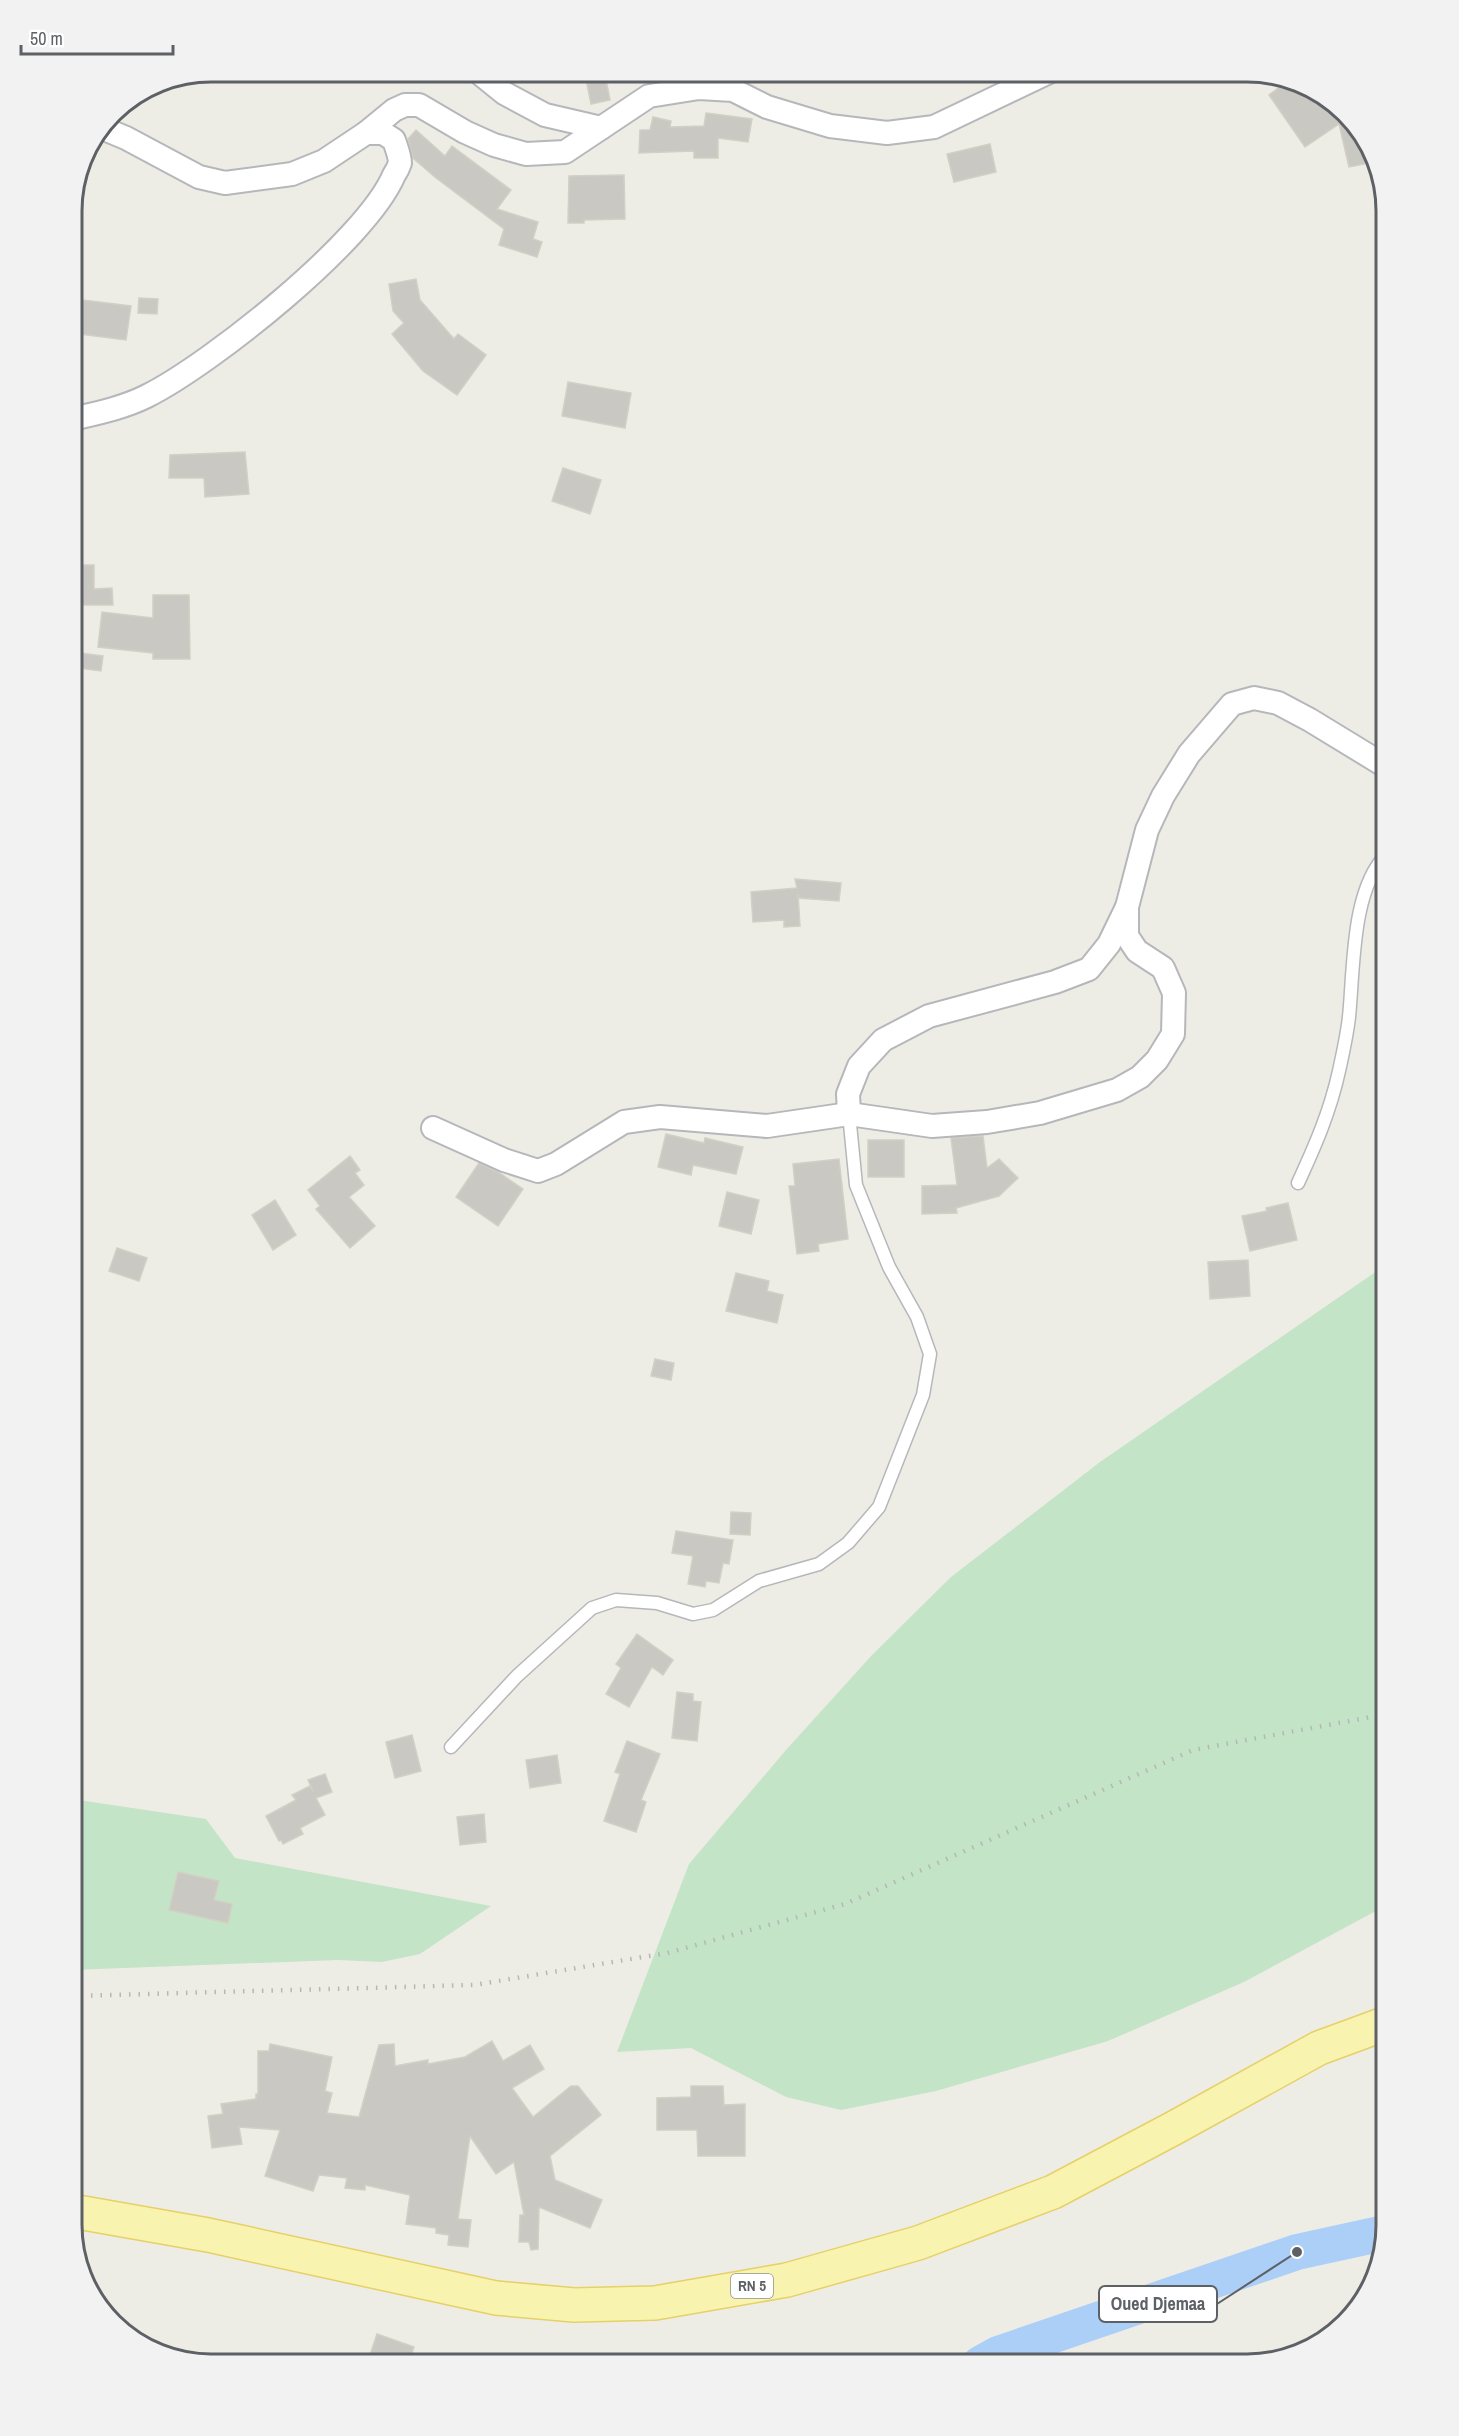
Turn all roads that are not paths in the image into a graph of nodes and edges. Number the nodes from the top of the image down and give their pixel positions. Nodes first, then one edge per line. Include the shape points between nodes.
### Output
1 (492, 83) edge
2 (1026, 83) edge
3 (601, 128) junction
4 (111, 132) edge
5 (366, 133) junction
6 (83, 416) edge
7 (1376, 760) edge
8 (1376, 868) edge
9 (1127, 907) junction
10 (849, 1114) junction
11 (433, 1128) dead end
12 (1298, 1184) dead end
13 (451, 1747) dead end
14 (1376, 2027) edge
15 (82, 2213) edge

1 - 3 street via 544,115
2 - 3 street via 934,128 887,134 830,126 766,107 734,90 699,88 648,96
3 - 5 street via 565,152 526,154 465,132 419,105 405,105
4 - 5 street via 199,177 225,183 292,174 324,162
5 - 6 street via 383,133 394,140 400,163 371,211 340,245 242,332 184,374 146,396
7 - 9 street via 1278,703 1254,698 1232,704 1189,754 1163,796 1147,830
8 - 12 lane via 1356,934 1339,1073 1326,1122
9 - 10 street via 1109,944 1089,969 929,1016 884,1040 859,1066 848,1094
9 - 10 street via 1127,936 1137,951 1162,968 1174,993 1173,1034 1157,1060 1140,1077 1117,1090 1040,1113 987,1122 932,1126
10 - 11 street via 767,1126 660,1117 624,1122 538,1172
10 - 13 lane via 856,1185 888,1267 917,1317 930,1354 923,1395 879,1508 848,1543 819,1564 759,1581 714,1610 693,1614 657,1603 616,1600 592,1608 517,1676
14 - 15 main road, RN 5 via 1319,2048 1053,2192 918,2243 798,2277 655,2303 574,2305 496,2298 208,2235

